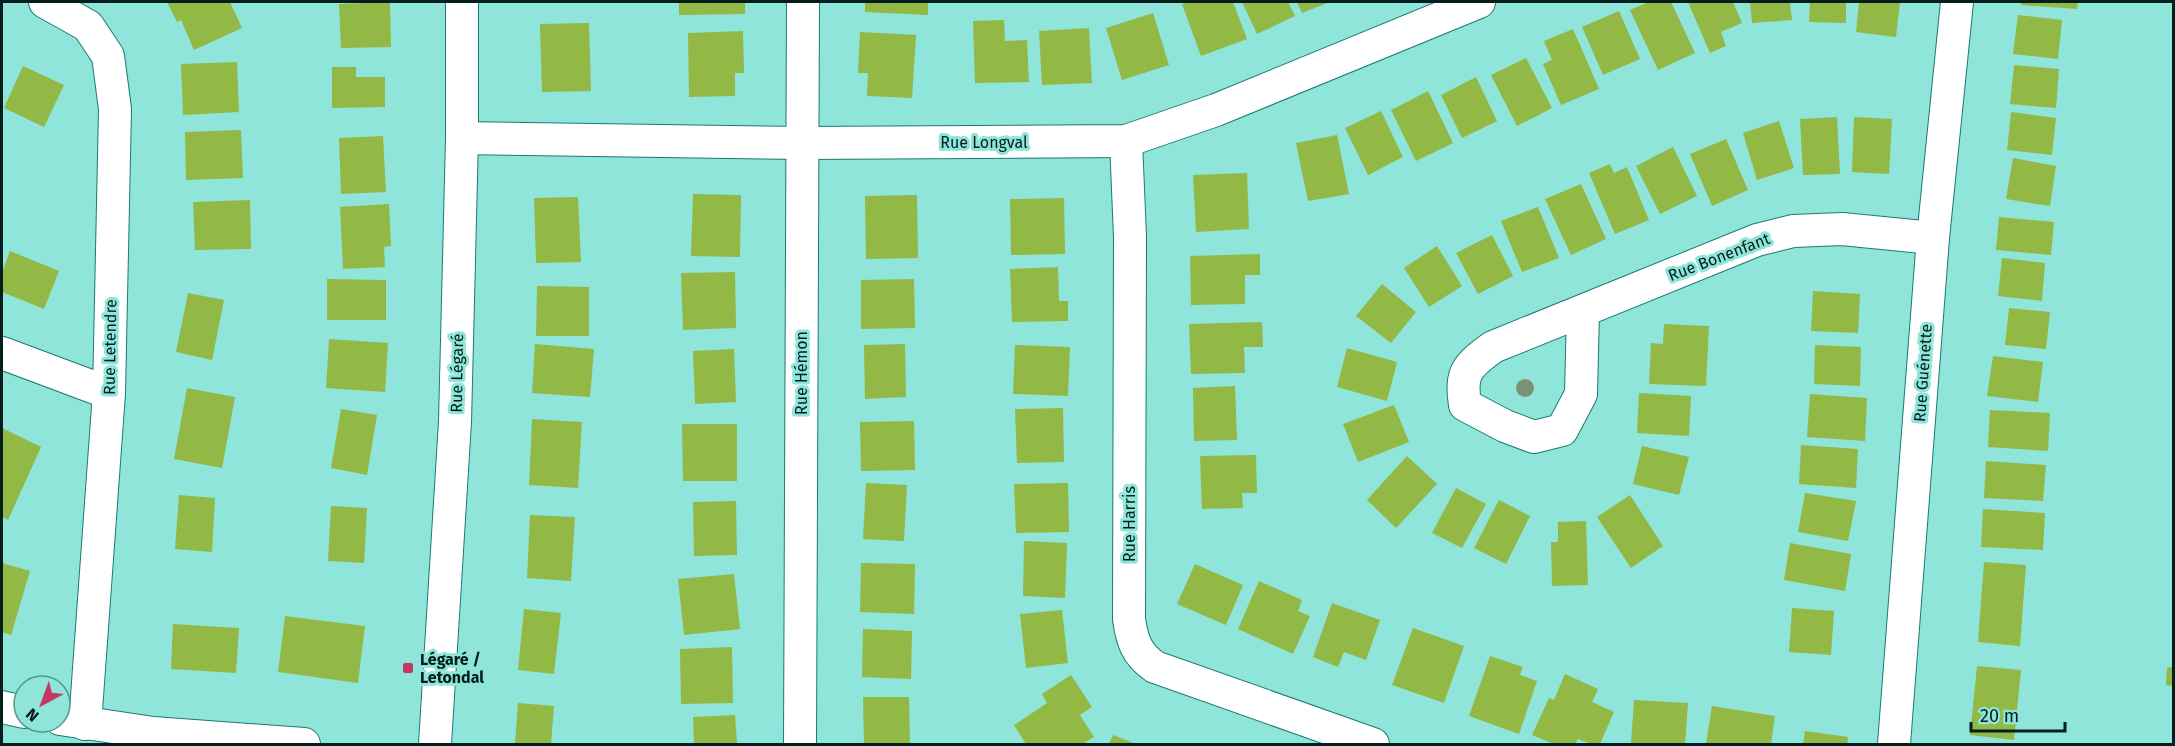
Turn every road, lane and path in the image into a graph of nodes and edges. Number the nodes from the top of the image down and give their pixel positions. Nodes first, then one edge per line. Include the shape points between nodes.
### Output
1 (45, 2) edge
2 (462, 2) edge
3 (802, 2) edge
4 (1479, 2) edge
5 (1957, 2) edge
6 (462, 138) junction
7 (1126, 141) junction
8 (802, 143) junction
9 (1933, 238) junction
10 (1582, 312) junction
11 (2, 353) edge
12 (109, 393) junction
13 (73, 721) edge
14 (304, 744) edge
15 (435, 744) edge
16 (800, 744) edge
17 (1373, 744) edge
18 (1894, 744) edge

1 - 12 street, Rue Letendre via 88,26 108,56 113,82
2 - 6 street, Rue Légaré
3 - 8 street, Rue Hémon
4 - 7 street, Rue Longval via 1216,110
5 - 9 street, Rue Guénette
6 - 8 street, Rue Longval
6 - 15 street, Rue Légaré via 455,422
7 - 8 street, Rue Longval
7 - 17 street, Rue Harris via 1130,237 1131,638 1144,659 1155,667
8 - 16 street, Rue Hémon
9 - 10 street, Rue Bonenfant via 1842,229 1793,231 1757,240
9 - 18 street, Rue Guénette
10 - 10 street, Rue Bonenfant via 1493,347 1471,363 1462,382 1465,405 1534,436 1562,430 1581,394
11 - 12 street
12 - 13 street, Rue Letendre
13 - 14 street via 153,733

